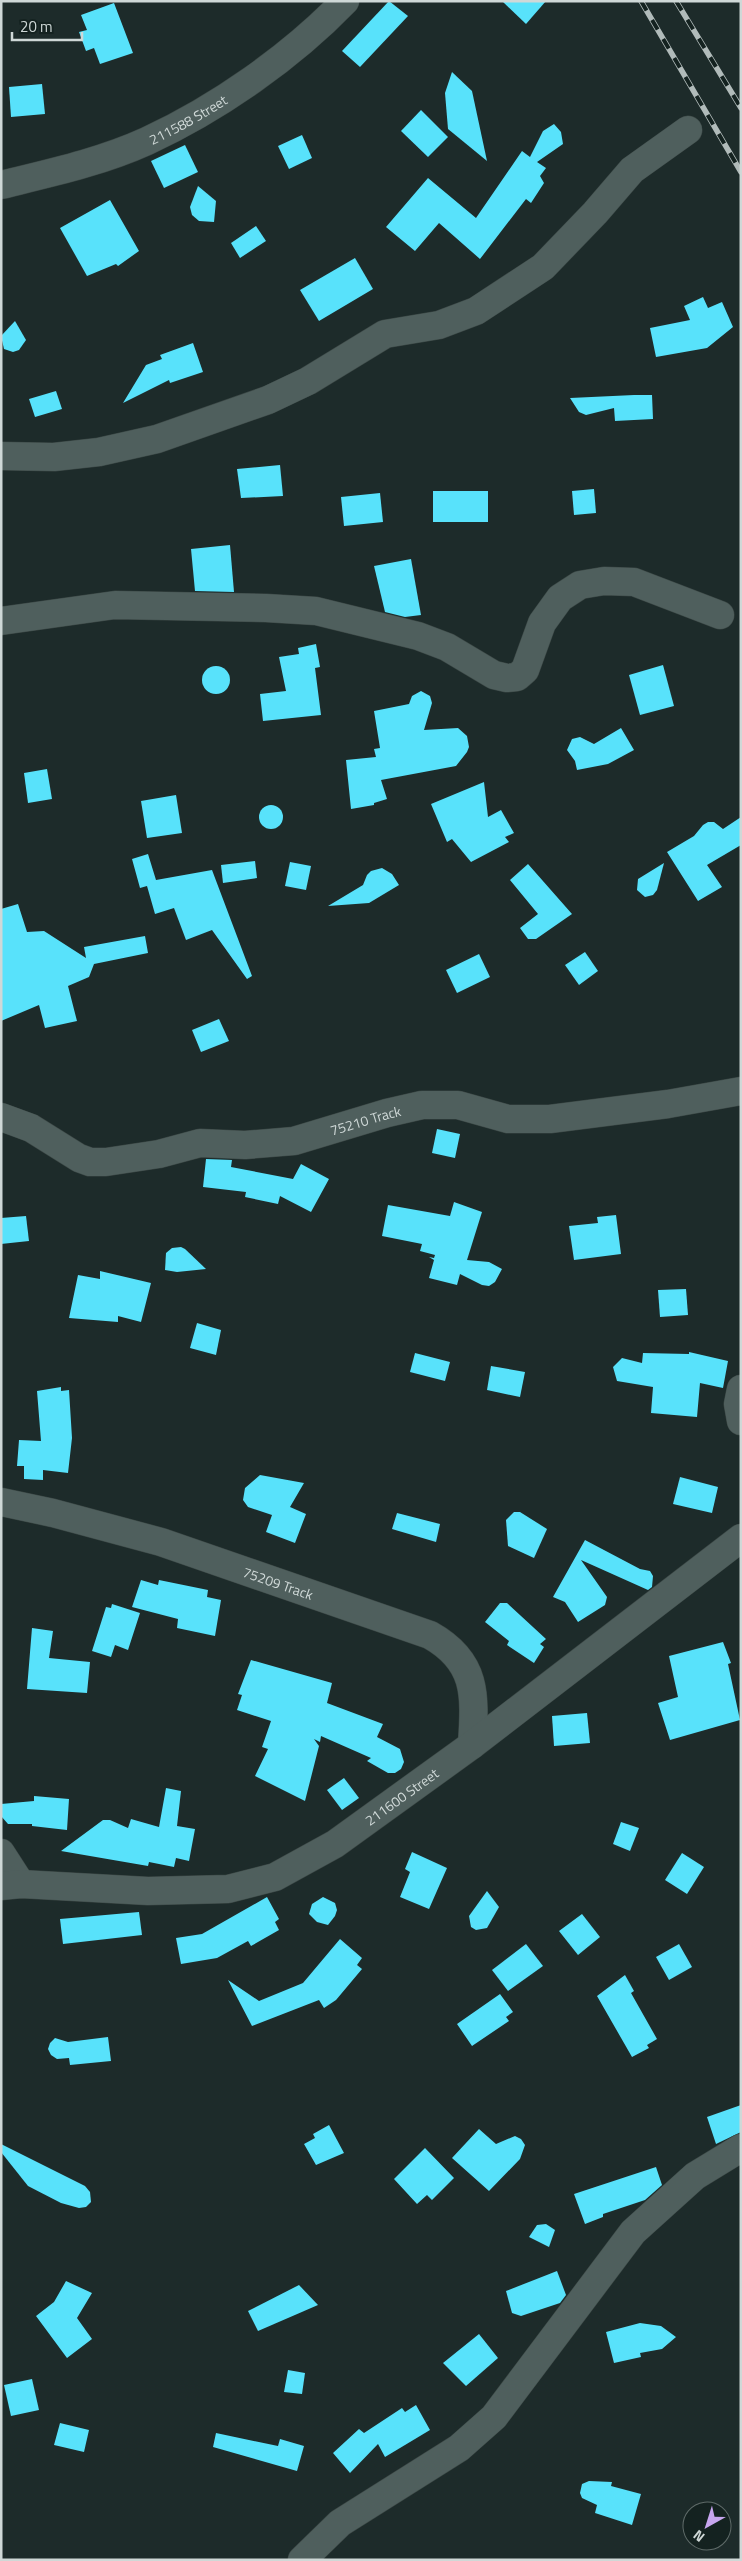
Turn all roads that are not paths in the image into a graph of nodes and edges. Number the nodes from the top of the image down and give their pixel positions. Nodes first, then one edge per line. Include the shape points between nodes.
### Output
1 (345, 1) edge
2 (688, 130) dead end
3 (1, 185) edge
4 (1, 456) edge
5 (720, 615) dead end
6 (1, 621) edge
7 (741, 1091) edge
8 (1, 1117) edge
9 (741, 1389) edge
10 (741, 1421) edge
11 (1, 1502) edge
12 (741, 1538) edge
13 (472, 1745) junction
14 (1, 1853) edge
15 (11, 1885) edge
16 (741, 2148) edge
17 (302, 2560) edge

1 - 3 street, 211588 Street via 278,62 146,141 88,162
2 - 4 street via 632,170 543,267 476,311 439,325 385,334 308,381 268,400 157,439 99,452 54,457
5 - 6 street via 634,582 604,581 580,585 560,598 542,623 525,670 507,678 494,675 447,648 418,636 316,611 115,605
7 - 8 street, 75210 Track via 550,1119 508,1119 458,1105 422,1105 294,1141 245,1145 200,1143 159,1154 106,1162 79,1158 31,1128
9 - 10 street via 738,1404
11 - 13 street, 75209 Track via 161,1542 430,1635 445,1643 465,1665 472,1699
12 - 13 street, 211600 Street
13 - 15 street, 211600 Street via 335,1844 275,1877 228,1889 148,1891
14 - 15 street
16 - 17 street via 695,2176 633,2232 494,2417 459,2448 340,2523

